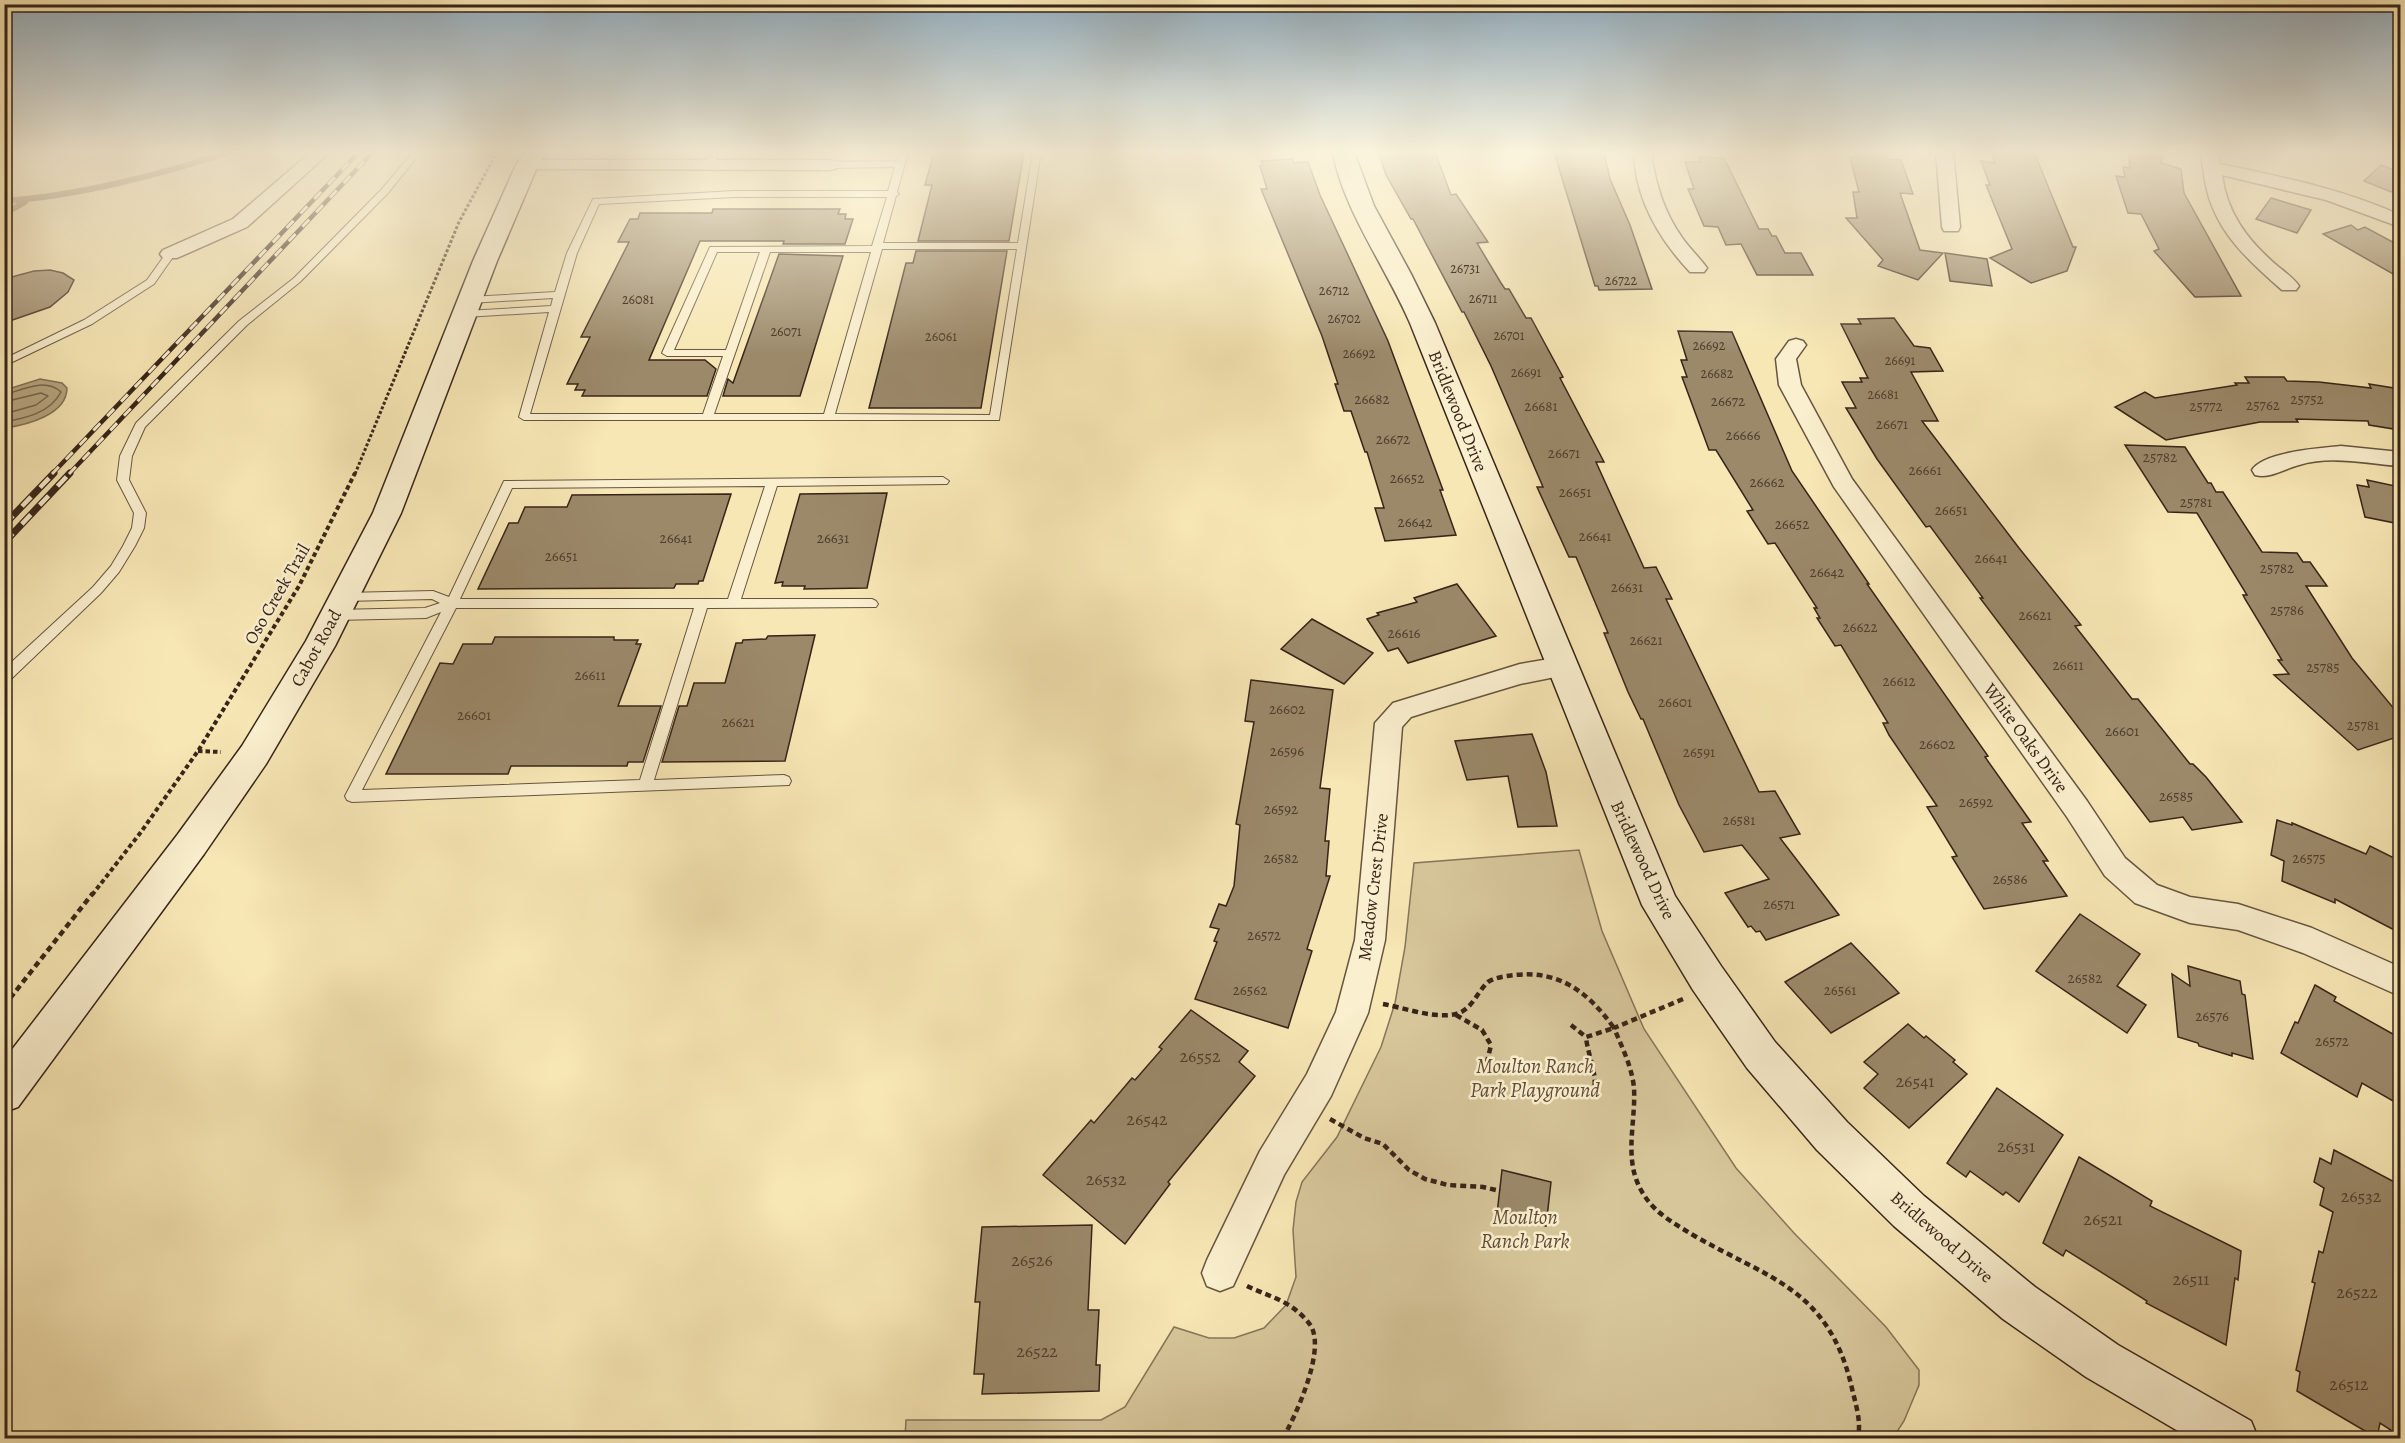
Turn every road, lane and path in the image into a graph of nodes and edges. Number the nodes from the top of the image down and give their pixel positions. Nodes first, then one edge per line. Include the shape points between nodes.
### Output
1 (244, 219) edge
2 (356, 219) edge
3 (460, 219) edge
4 (504, 219) edge
5 (588, 219) edge
6 (886, 219) edge
7 (1026, 219) edge
8 (1370, 219) edge
9 (1661, 219) edge
10 (1950, 219) edge
11 (2227, 219) edge
12 (1951, 227) dead end
13 (1022, 246) junction
14 (877, 248) junction
15 (766, 249) junction
16 (170, 254) joint
17 (1697, 268) dead end
18 (2289, 286) dead end
19 (558, 295) junction
20 (468, 307) junction
21 (554, 309) junction
22 (1796, 345) dead end
23 (730, 353) junction
24 (4, 363) edge
25 (707, 418) junction
26 (828, 418) junction
27 (2400, 459) edge
28 (2263, 470) dead end
29 (942, 481) dead end
30 (772, 482) junction
31 (452, 603) junction
32 (702, 604) junction
33 (732, 604) junction
34 (872, 604) dead end
35 (340, 606) junction
36 (1561, 667) junction
37 (4, 676) edge
38 (784, 781) dead end
39 (645, 786) junction
40 (2400, 982) edge
41 (1712, 986) junction
42 (1356, 997) junction
43 (4, 1006) edge
44 (1455, 1014) junction
45 (1571, 1025) dead end
46 (1614, 1028) junction
47 (1586, 1037) junction
48 (1486, 1066) dead end
49 (4, 1093) edge
50 (1592, 1097) dead end
51 (1307, 1105) junction
52 (1500, 1191) dead end
53 (1220, 1273) joint
54 (1283, 1438) edge
55 (1857, 1438) edge
56 (2234, 1438) edge

1 - 16 street
2 - 37 lane via 297,280 243,323 140,425 126,456 123,480 140,513 129,546 97,590
3 - 43 path, Oso Creek Trail via 348,488 299,586 178,780
4 - 20 street, Cabot Road
5 - 19 lane
6 - 14 lane
7 - 13 lane
8 - 36 street, Bridlewood Drive via 1430,342
9 - 17 street via 1678,249
10 - 12 street
11 - 18 street via 2250,252
13 - 14 lane
13 - 26 lane via 995,418
14 - 15 lane
14 - 26 lane
15 - 23 lane
15 - 23 lane via 713,249 667,353
16 - 24 lane via 151,282 88,322
19 - 20 lane
19 - 21 lane
20 - 21 lane
20 - 35 street, Cabot Road via 387,513
21 - 25 lane via 524,417
22 - 40 street, White Oaks Drive via 1786,358 1790,385 1842,482 2115,867 2146,894 2190,910 2238,917 2313,942
23 - 25 lane
25 - 26 lane
27 - 28 street via 2342,453 2298,457
29 - 30 lane
30 - 31 lane via 508,484
30 - 33 lane
31 - 32 lane
31 - 35 lane via 426,613
31 - 35 lane via 434,595
31 - 39 lane via 352,796
32 - 33 lane
32 - 39 lane
33 - 34 lane
35 - 49 street, Cabot Road via 254,755
36 - 41 street, Bridlewood Drive via 1660,905
36 - 42 street, Meadow Crest Drive via 1520,674 1411,707 1389,723 1370,940
38 - 39 lane
41 - 46 path
41 - 56 street, Bridlewood Drive via 1761,1055 1832,1136 1909,1211 2019,1303 2102,1361
42 - 44 path via 1404,1009
42 - 51 street, Meadow Crest Drive
44 - 46 path via 1468,1007 1490,980 1541,973 1575,985
44 - 48 path via 1482,1030 1491,1045
45 - 47 path
46 - 47 path
46 - 55 path via 1631,1067 1631,1159 1639,1188 1661,1215 1794,1290 1822,1317 1842,1350 1853,1386
47 - 50 path via 1598,1085
51 - 52 path via 1350,1131 1383,1144 1409,1170 1425,1179
51 - 53 street, Meadow Crest Drive via 1272,1163
53 - 54 path via 1296,1311 1312,1330 1307,1383

